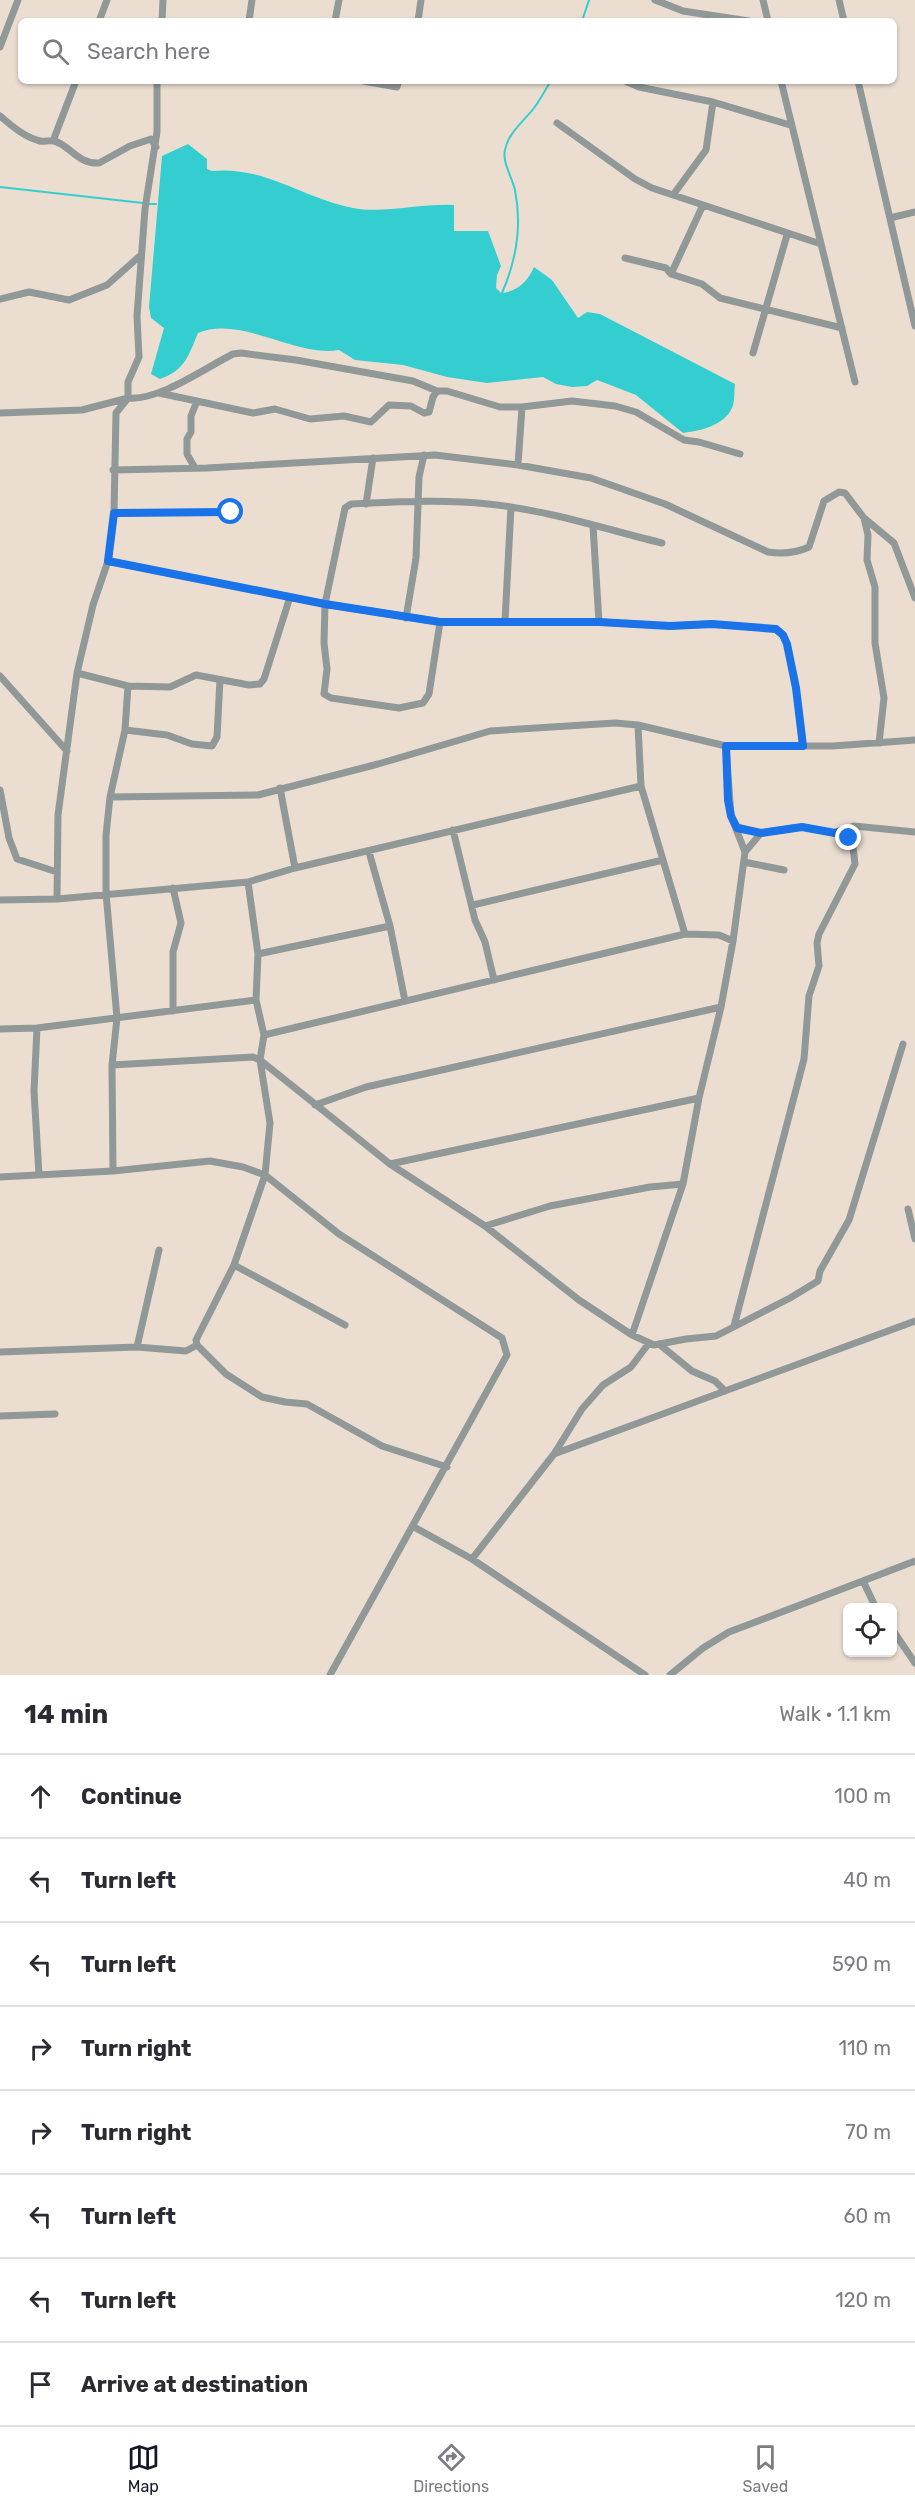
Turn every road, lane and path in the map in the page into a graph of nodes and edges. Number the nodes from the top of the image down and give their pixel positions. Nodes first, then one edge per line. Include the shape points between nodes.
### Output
1 (18, 0) edge
2 (107, 0) edge
3 (163, 0) edge
4 (252, 0) edge
5 (339, 0) edge
6 (421, 0) edge
7 (655, 0) edge
8 (763, 0) edge
9 (839, 0) edge
10 (100, 18) edge
11 (162, 18) edge
12 (249, 18) edge
13 (336, 18) edge
14 (418, 18) edge
15 (729, 18) edge
16 (767, 18) edge
17 (843, 18) edge
18 (0, 47) edge
19 (75, 84) edge
20 (157, 84) edge
21 (375, 84) edge
22 (398, 84) edge
23 (632, 84) edge
24 (782, 84) edge
25 (859, 84) edge
26 (713, 102) junction
27 (0, 117) edge
28 (557, 123) dead end
29 (790, 124) junction
30 (53, 141) junction
31 (156, 147) junction
32 (673, 195) junction
33 (704, 205) junction
34 (915, 212) edge
35 (890, 218) junction
36 (787, 235) junction
37 (821, 244) junction
38 (141, 255) junction
39 (625, 258) dead end
40 (671, 274) junction
41 (0, 299) edge
42 (766, 310) junction
43 (915, 326) edge
44 (842, 328) junction
45 (753, 352) dead end
46 (855, 382) dead end
47 (437, 391) junction
48 (159, 393) junction
49 (128, 398) junction
50 (197, 401) junction
51 (522, 407) junction
52 (0, 413) edge
53 (740, 454) dead end
54 (424, 455) junction
55 (373, 458) junction
56 (518, 465) junction
57 (195, 468) junction
58 (113, 470) junction
59 (418, 501) junction
60 (366, 504) junction
61 (511, 507) junction
62 (231, 512) dead end
63 (114, 513) junction
64 (864, 518) junction
65 (593, 526) junction
66 (662, 543) dead end
67 (108, 561) junction
68 (290, 597) junction
69 (915, 598) edge
70 (325, 604) junction
71 (406, 618) junction
72 (505, 621) junction
73 (440, 622) junction
74 (599, 622) junction
75 (77, 673) junction
76 (0, 676) edge
77 (220, 680) junction
78 (128, 686) junction
79 (638, 725) junction
80 (125, 730) junction
81 (915, 740) edge
82 (879, 743) junction
83 (726, 746) junction
84 (803, 746) junction
85 (67, 751) junction
86 (641, 786) junction
87 (280, 788) junction
88 (0, 790) edge
89 (110, 797) junction
90 (737, 828) junction
91 (453, 830) junction
92 (844, 830) junction
93 (915, 832) edge
94 (761, 833) junction
95 (369, 852) junction
96 (745, 852) junction
97 (663, 860) junction
98 (744, 862) junction
99 (295, 868) junction
100 (784, 870) dead end
101 (57, 872) junction
102 (248, 882) junction
103 (173, 888) junction
104 (106, 893) junction
105 (57, 899) junction
106 (0, 900) edge
107 (473, 905) junction
108 (390, 926) junction
109 (685, 934) junction
110 (733, 941) junction
111 (258, 954) junction
112 (494, 980) junction
113 (256, 1000) junction
114 (405, 1001) junction
115 (721, 1007) junction
116 (173, 1011) junction
117 (117, 1018) junction
118 (37, 1028) junction
119 (0, 1029) edge
120 (264, 1035) junction
121 (903, 1044) dead end
122 (260, 1060) junction
123 (112, 1065) junction
124 (699, 1098) junction
125 (315, 1105) junction
126 (390, 1164) junction
127 (113, 1171) junction
128 (39, 1175) junction
129 (265, 1175) junction
130 (0, 1177) edge
131 (683, 1184) junction
132 (908, 1209) dead end
133 (485, 1226) junction
134 (915, 1239) edge
135 (159, 1250) dead end
136 (234, 1264) junction
137 (915, 1321) edge
138 (345, 1325) dead end
139 (734, 1326) junction
140 (632, 1335) junction
141 (649, 1343) junction
142 (659, 1344) junction
143 (196, 1345) junction
144 (137, 1347) junction
145 (0, 1352) edge
146 (725, 1391) junction
147 (55, 1414) dead end
148 (0, 1416) edge
149 (554, 1454) junction
150 (447, 1467) junction
151 (414, 1527) junction
152 (472, 1558) junction
153 (915, 1561) edge
154 (863, 1581) junction
155 (874, 1603) edge
156 (897, 1636) edge
157 (915, 1663) edge
158 (330, 1675) edge
159 (645, 1675) edge
160 (670, 1675) edge

1 - 18 street
2 - 10 street
3 - 11 street
4 - 12 street
5 - 13 street
6 - 14 street
7 - 15 street via 683,11
8 - 16 street
9 - 17 street
19 - 30 street
20 - 31 street
21 - 22 street via 390,88
23 - 26 street
24 - 29 street
25 - 35 street
26 - 29 street
26 - 32 street via 706,150
27 - 30 street via 23,134 42,142
28 - 32 street via 635,179
29 - 37 street
30 - 31 street via 93,163 142,141 151,139
31 - 38 street
32 - 33 street
33 - 36 street
33 - 40 street
34 - 35 street
35 - 43 street
36 - 37 street
36 - 42 street
37 - 44 street
38 - 41 street via 107,285 69,300 29,292
38 - 49 street via 139,357 128,382
39 - 40 street via 666,268
40 - 42 street via 702,284 720,298
42 - 44 street
42 - 45 street
44 - 46 street
47 - 48 street via 413,381 241,353
47 - 50 street via 429,412 389,405 371,422 344,416 310,419 275,409 253,413
47 - 51 street via 500,407
48 - 49 street
48 - 50 street
49 - 52 street via 82,410
49 - 58 street via 116,413
50 - 57 street via 187,439 187,454
51 - 53 street via 572,400 615,406 636,412 684,440
51 - 56 street
54 - 55 street
54 - 56 street
54 - 59 street
55 - 57 street
55 - 60 street
56 - 64 street via 591,478 665,504 768,552 808,547 824,501 839,492 845,493
57 - 58 street
58 - 63 street
59 - 60 street
59 - 61 street
59 - 71 street via 416,558
60 - 70 street via 345,508
61 - 65 street
61 - 72 street
62 - 63 street
63 - 67 street
64 - 69 street via 894,543
64 - 82 street via 867,560 875,586 875,643 884,698
65 - 66 street
65 - 74 street
67 - 68 street
67 - 75 street
68 - 70 street
68 - 77 street via 260,684
70 - 71 street
70 - 73 street via 324,694 331,698 399,708 423,703 429,694
71 - 73 street
72 - 73 street
72 - 74 street
74 - 84 street via 776,629 787,644
75 - 78 street
75 - 85 street
76 - 85 street
77 - 78 street via 196,675 170,687
77 - 80 street via 217,737 212,746
78 - 80 street
79 - 83 street
79 - 86 street
79 - 87 street via 489,731
80 - 89 street
81 - 82 street
82 - 84 street
83 - 84 street
83 - 90 street via 728,800
85 - 101 street via 58,815
86 - 91 street
86 - 97 street
87 - 89 street via 258,795
87 - 99 street
88 - 101 street via 16,859
89 - 104 street
90 - 94 street
90 - 96 street
91 - 95 street
91 - 107 street
92 - 93 street via 854,826
92 - 94 street via 835,833 802,827
92 - 139 street via 853,847 855,864 819,934 819,966 809,996 804,1059
94 - 96 street
95 - 99 street
95 - 108 street
96 - 98 street
97 - 107 street
97 - 109 street
98 - 100 street
98 - 110 street
99 - 102 street
101 - 105 street
102 - 103 street
102 - 111 street
103 - 104 street
103 - 116 street via 181,922 173,952
104 - 105 street
104 - 117 street
105 - 106 street
107 - 112 street
108 - 111 street
108 - 114 street
109 - 110 street via 719,935
109 - 112 street
110 - 115 street
111 - 113 street
112 - 114 street
113 - 116 street
113 - 120 street
114 - 120 street
115 - 124 street
115 - 125 street via 366,1088
116 - 117 street
117 - 118 street
117 - 123 street
118 - 119 street
118 - 128 street via 34,1091
120 - 122 street
121 - 139 street via 849,1220 818,1281
122 - 123 street via 253,1057
122 - 125 street
122 - 129 street via 270,1123
123 - 127 street
124 - 126 street
124 - 131 street
125 - 126 street
126 - 133 street
127 - 128 street
127 - 129 street via 210,1161
128 - 130 street
129 - 136 street
129 - 150 street via 339,1234 502,1338 507,1355
131 - 133 street via 550,1206
131 - 140 street
132 - 134 street
133 - 140 street via 579,1300
135 - 144 street
136 - 138 street
136 - 143 street
137 - 146 street
139 - 142 street via 716,1336
140 - 141 street
141 - 142 street
141 - 149 street via 631,1367 603,1385 582,1408
142 - 146 street
143 - 144 street via 186,1351
143 - 150 street via 226,1374 262,1396 307,1404 382,1446
144 - 145 street
146 - 149 street
147 - 148 street
149 - 152 street
150 - 151 street
151 - 152 street
151 - 158 street
152 - 159 street
153 - 154 street
154 - 155 street
154 - 160 street via 729,1632
156 - 157 street

